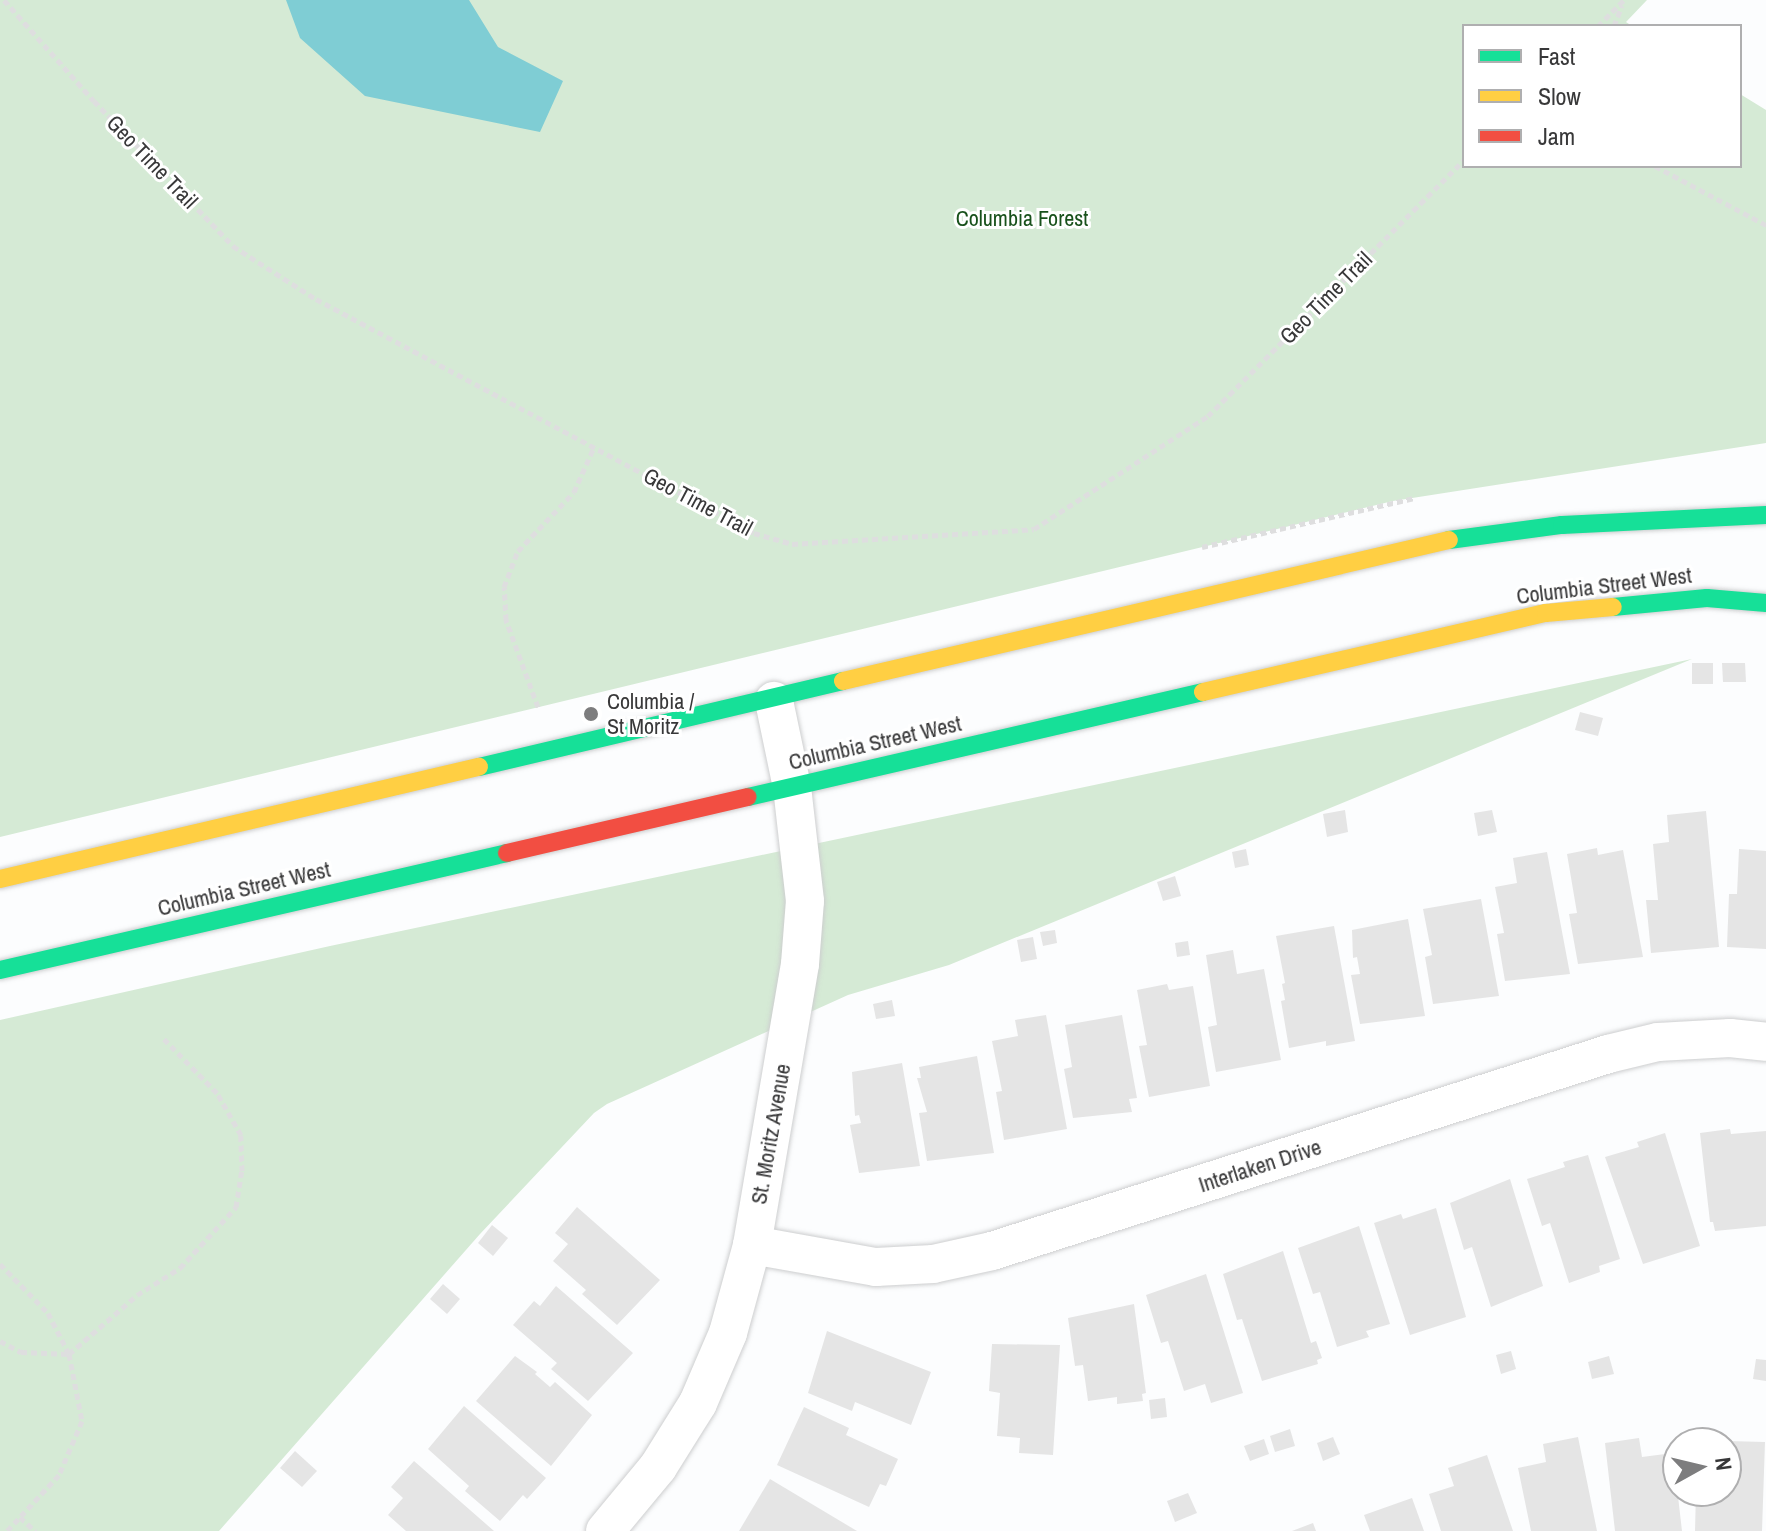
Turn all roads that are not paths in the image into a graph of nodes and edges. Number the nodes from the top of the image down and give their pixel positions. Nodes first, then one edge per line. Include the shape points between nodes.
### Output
1 (1766, 515) edge
2 (1766, 603) edge
3 (774, 701) junction
4 (792, 787) junction
5 (0, 879) edge
6 (0, 970) edge
7 (1766, 1042) edge
8 (752, 1245) junction
9 (605, 1531) edge

1 - 3 main road via 1562,525 1437,542
2 - 4 main road, Columbia Street West via 1707,598 1546,613
3 - 4 street, St. Moritz Avenue
3 - 5 main road
4 - 6 main road, Columbia Street West
4 - 8 street, St. Moritz Avenue via 805,901 800,964
7 - 8 street, Interlaken Drive via 1658,1042 1608,1054 992,1251 933,1264 876,1267
8 - 9 street, St. Moritz Avenue via 728,1333 698,1403 658,1467

